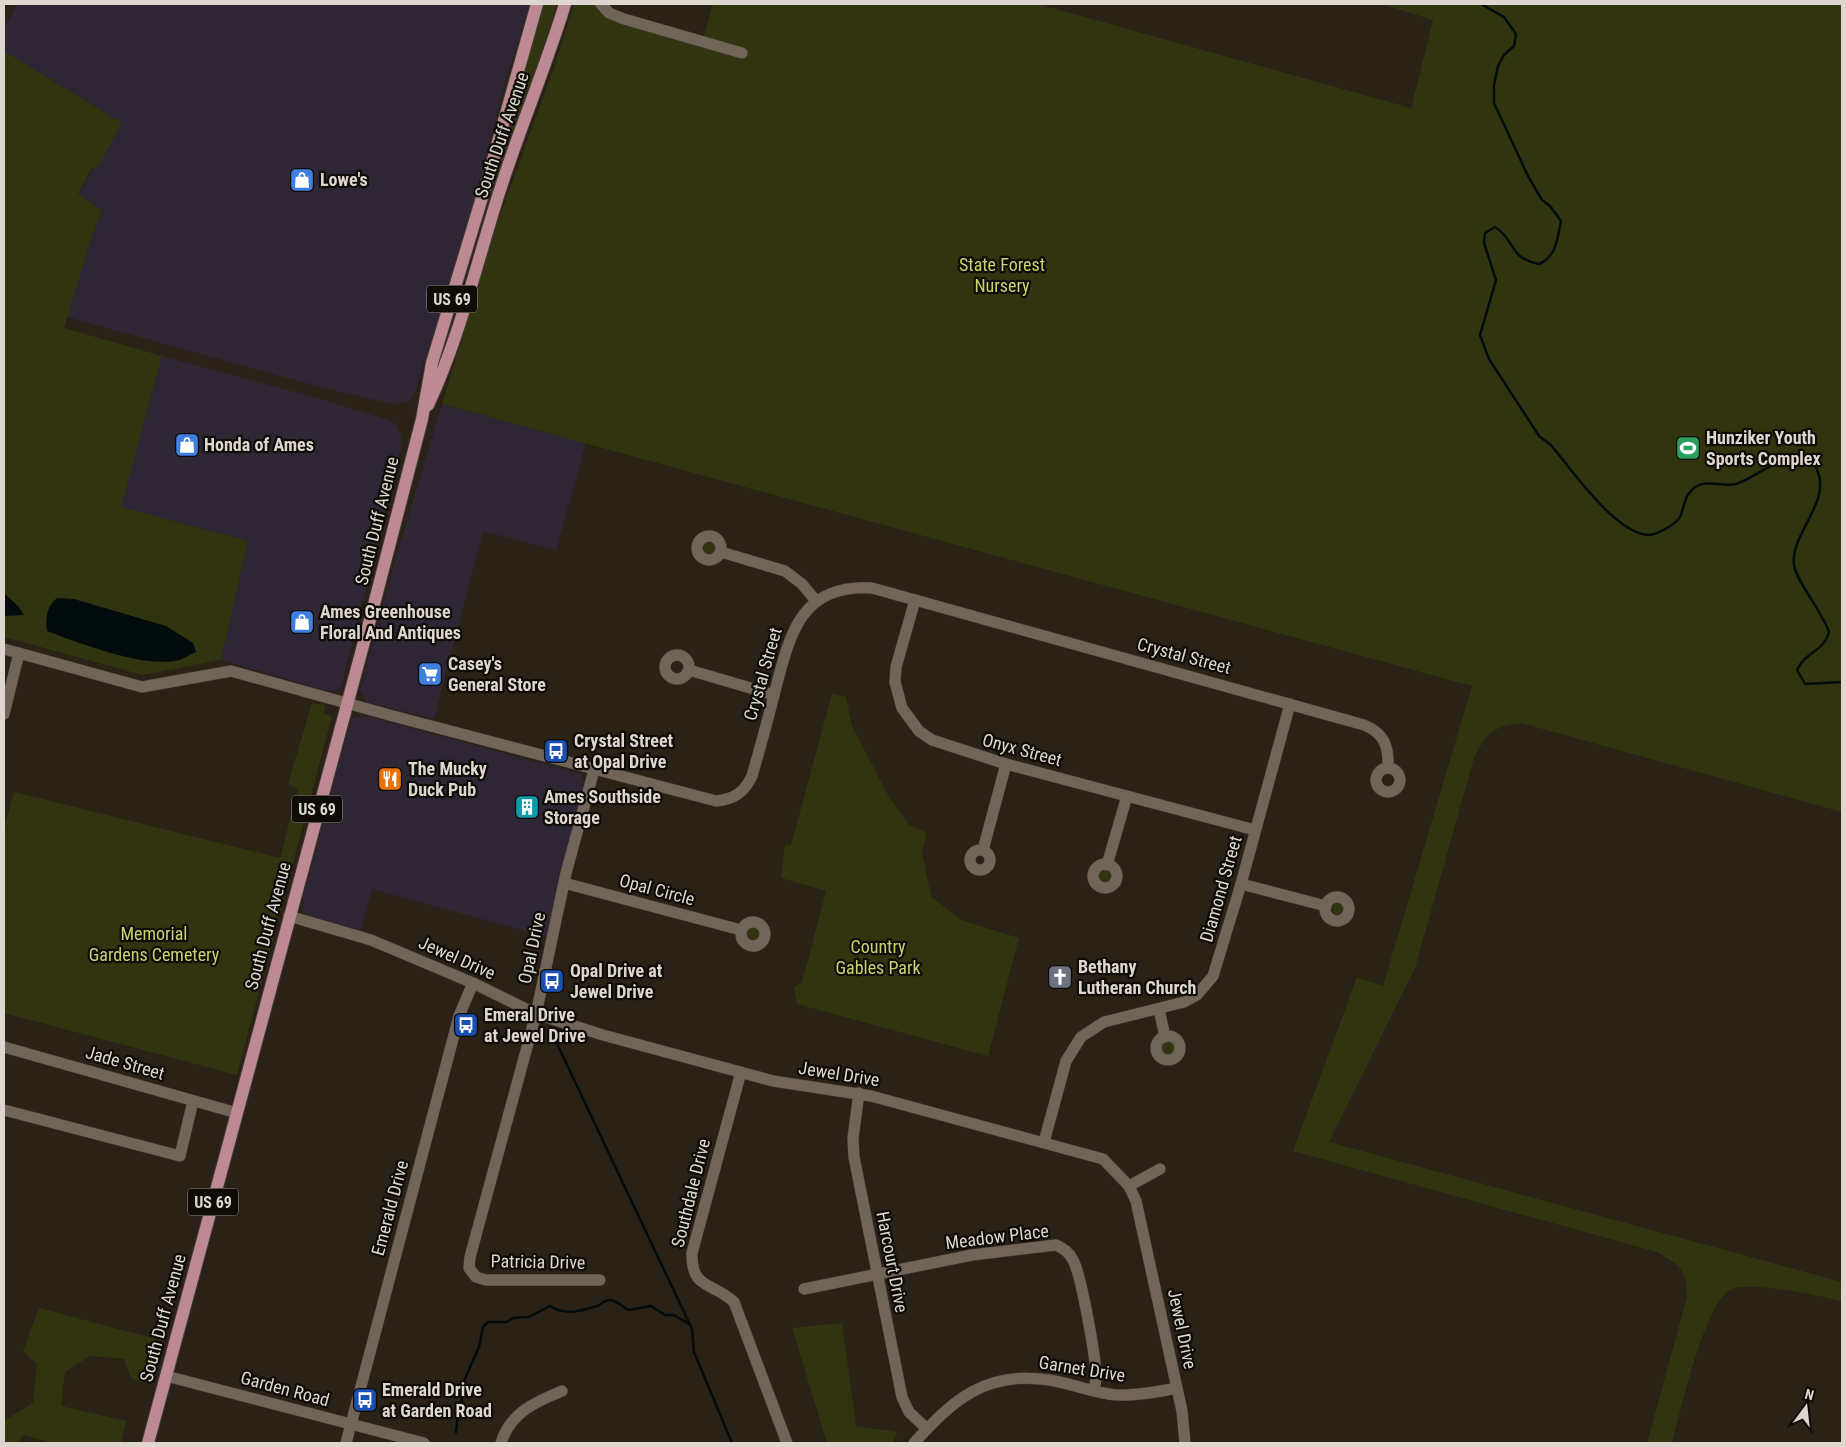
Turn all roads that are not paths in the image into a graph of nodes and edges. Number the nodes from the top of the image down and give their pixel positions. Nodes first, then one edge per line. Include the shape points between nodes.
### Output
1 (537, 4) edge
2 (565, 4) edge
3 (601, 4) edge
4 (742, 53) dead end
5 (422, 418) junction
6 (721, 552) dead end
7 (915, 600) junction
8 (816, 601) junction
9 (4, 649) edge
10 (20, 653) junction
11 (689, 670) dead end
12 (774, 695) junction
13 (346, 703) junction
14 (1290, 704) junction
15 (4, 714) edge
16 (1006, 764) junction
17 (1388, 768) dead end
18 (594, 770) junction
19 (1127, 796) junction
20 (1256, 830) junction
21 (983, 850) dead end
22 (1107, 864) dead end
23 (564, 883) junction
24 (1241, 884) junction
25 (1326, 906) dead end
26 (289, 916) junction
27 (741, 930) dead end
28 (473, 983) junction
29 (1159, 1009) junction
30 (536, 1014) junction
31 (1165, 1037) dead end
32 (4, 1046) edge
33 (741, 1072) junction
34 (859, 1093) junction
35 (193, 1101) junction
36 (4, 1110) edge
37 (236, 1113) junction
38 (1044, 1142) junction
39 (1160, 1169) dead end
40 (1129, 1186) junction
41 (876, 1274) junction
42 (476, 1277) joint
43 (600, 1280) dead end
44 (804, 1289) dead end
45 (166, 1376) junction
46 (1177, 1388) junction
47 (1093, 1390) junction
48 (562, 1391) dead end
49 (351, 1424) junction
50 (927, 1429) junction
51 (148, 1443) edge
52 (346, 1443) edge
53 (424, 1443) edge
54 (501, 1443) edge
55 (787, 1443) edge
56 (914, 1443) edge
57 (1185, 1443) edge

1 - 5 main road, South Duff Avenue / US 69 via 432,363
2 - 5 main road, South Duff Avenue / US 69 via 500,188 452,345
3 - 4 street via 609,13 624,19
5 - 13 main road, South Duff Avenue / US 69
6 - 8 street via 785,571
7 - 8 street, Crystal Street via 872,588 854,587
7 - 14 street, Crystal Street
7 - 16 street, Onyx Street via 896,667 895,682 902,708 919,732 932,740
8 - 12 street, Crystal Street via 794,627
9 - 10 street, Crystal Street
10 - 13 street, Crystal Street via 142,687 230,671
10 - 15 street
11 - 12 street
12 - 18 street, Crystal Street via 752,776 735,797 716,801 704,799
13 - 18 street, Crystal Street
13 - 26 main road, South Duff Avenue / US 69
14 - 17 street, Crystal Street via 1373,729 1387,746
14 - 20 street, Diamond Street
16 - 19 street, Onyx Street
16 - 21 street
18 - 23 street, Opal Drive
19 - 20 street, Onyx Street
19 - 22 street
20 - 24 street, Diamond Street
23 - 27 street, Opal Circle
23 - 30 street, Opal Drive
24 - 25 street
24 - 29 street, Diamond Street via 1213,976 1197,995
26 - 28 street, Jewel Drive via 371,940
26 - 37 main road, South Duff Avenue / US 69
28 - 30 street, Jewel Drive
28 - 49 street, Emerald Drive via 459,1016
29 - 31 street
29 - 38 street, Diamond Street via 1104,1022 1081,1037 1066,1061
30 - 33 street, Jewel Drive
30 - 42 street, Opal Drive via 470,1257 469,1268
32 - 35 street, Jade Street
33 - 34 street, Jewel Drive via 773,1081
33 - 55 street, Southdale Drive via 692,1253 692,1268 699,1280 726,1294 734,1302
34 - 38 street, Jewel Drive
34 - 41 street, Harcourt Drive via 854,1157
35 - 36 street via 180,1156
35 - 37 street, Jade Street
37 - 45 main road, South Duff Avenue / US 69
38 - 40 street, Jewel Drive via 1103,1159
39 - 40 street
40 - 46 street, Jewel Drive via 1141,1219
41 - 44 street, Meadow Place
41 - 47 street, Meadow Place via 972,1255 1056,1245 1067,1251 1079,1274 1096,1379
41 - 50 street, Harcourt Drive via 902,1396 909,1412
42 - 43 street, Patricia Drive via 486,1280
45 - 49 street, Garden Road
45 - 51 main road, South Duff Avenue / US 69
46 - 47 street, Garnet Drive via 1115,1395
46 - 57 street, Jewel Drive
47 - 50 street, Garnet Drive via 1049,1380 1022,1378 995,1382 962,1397
48 - 54 street via 530,1404 514,1419
49 - 52 street, Emerald Drive
49 - 53 street, Garden Road
50 - 56 street, Garnet Drive

